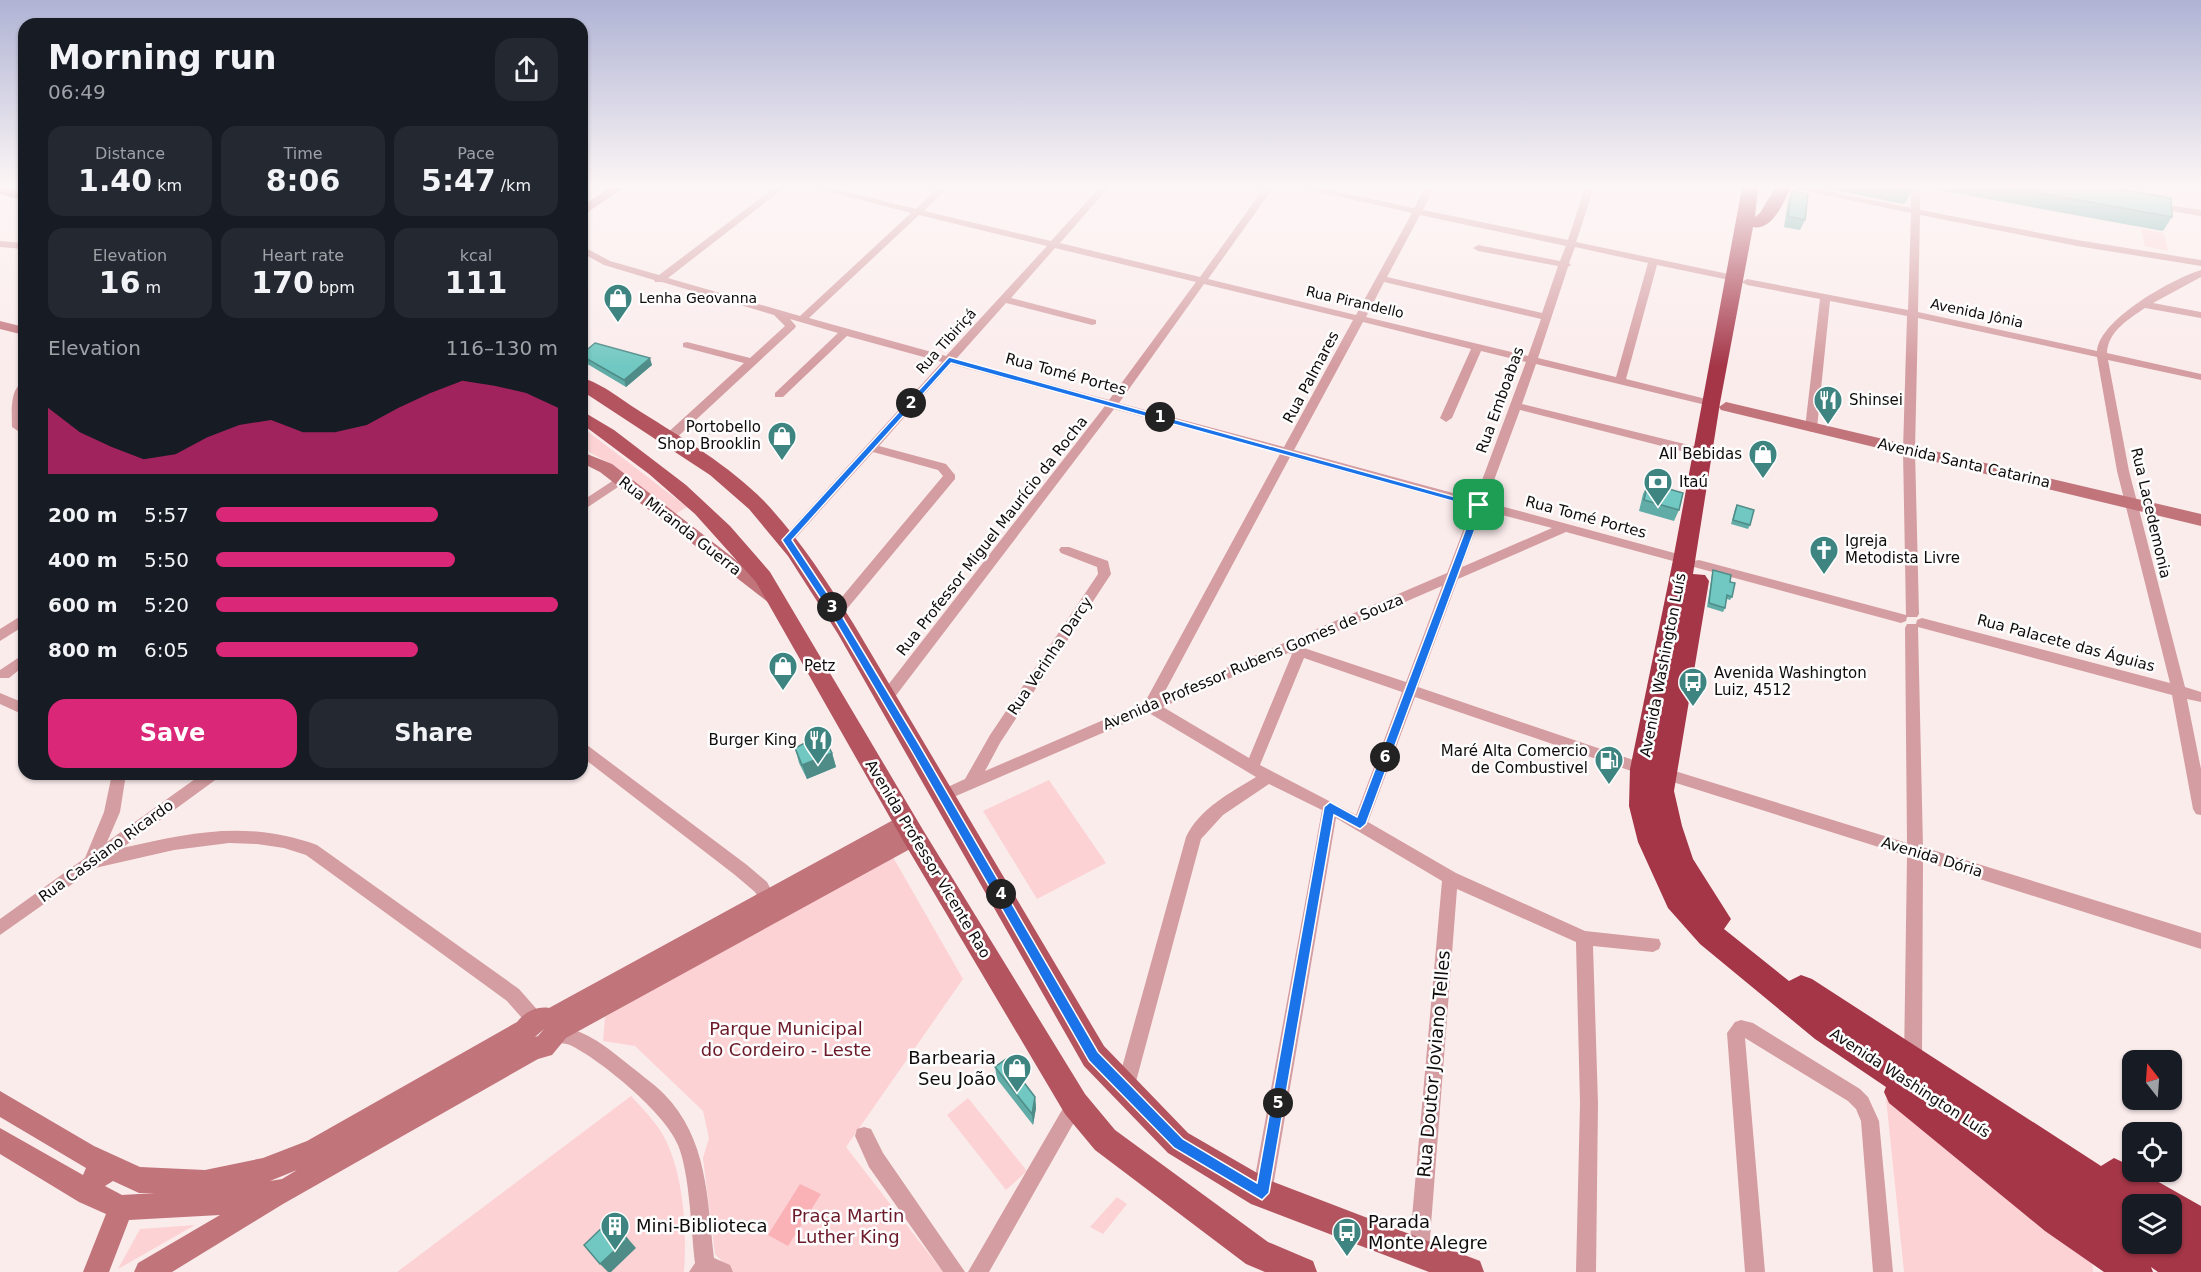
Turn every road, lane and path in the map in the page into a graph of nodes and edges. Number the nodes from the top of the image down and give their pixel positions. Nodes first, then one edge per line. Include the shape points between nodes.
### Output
1 (703, 247) edge
2 (880, 247) edge
3 (1051, 247) edge
4 (1058, 247) edge
5 (1225, 247) edge
6 (1400, 247) edge
7 (1570, 247) edge
8 (1587, 247) edge
9 (1747, 247) edge
10 (1915, 247) edge
11 (2104, 247) edge
12 (1478, 248) dead end
13 (588, 252) edge
14 (1653, 261) junction
15 (2201, 263) edge
16 (1566, 266) junction
17 (2201, 273) edge
18 (1383, 279) junction
19 (660, 280) junction
20 (1741, 280) junction
21 (1200, 281) junction
22 (1825, 297) junction
23 (1004, 299) junction
24 (2145, 305) junction
25 (776, 313) junction
26 (1913, 314) junction
27 (2201, 315) edge
28 (1547, 317) junction
29 (1361, 318) junction
30 (801, 320) junction
31 (1092, 322) dead end
32 (1, 326) edge
33 (18, 330) edge
34 (845, 332) junction
35 (687, 345) dead end
36 (1477, 347) junction
37 (2103, 355) junction
38 (1532, 359) junction
39 (949, 360) junction
40 (752, 363) junction
41 (2201, 377) edge
42 (1620, 381) junction
43 (588, 387) edge
44 (779, 395) dead end
45 (18, 398) edge
46 (1113, 403) junction
47 (1718, 405) junction
48 (1516, 406) junction
49 (1446, 418) dead end
50 (588, 420) edge
51 (18, 427) dead end
52 (1811, 428) junction
53 (668, 439) junction
54 (870, 447) junction
55 (1909, 450) junction
56 (1701, 452) junction
57 (1288, 454) junction
58 (588, 460) edge
59 (620, 480) junction
60 (588, 503) edge
61 (2131, 503) junction
62 (1479, 505) junction
63 (2201, 520) edge
64 (1562, 529) junction
65 (787, 540) junction
66 (1065, 550) dead end
67 (1692, 562) junction
68 (1454, 575) junction
69 (775, 598) junction
70 (836, 614) junction
71 (1912, 621) junction
72 (18, 623) edge
73 (0, 636) edge
74 (1286, 647) junction
75 (1299, 654) junction
76 (18, 664) edge
77 (4, 674) dead end
78 (2178, 690) junction
79 (1410, 691) junction
80 (2201, 697) edge
81 (0, 698) edge
82 (886, 698) junction
83 (18, 706) edge
84 (1150, 706) junction
85 (588, 754) edge
86 (1252, 768) junction
87 (1653, 771) junction
88 (1269, 776) junction
89 (118, 780) edge
90 (205, 780) edge
91 (970, 784) junction
92 (944, 795) junction
93 (1330, 807) junction
94 (2201, 809) edge
95 (1360, 824) junction
96 (910, 830) junction
97 (1915, 852) junction
98 (92, 862) junction
99 (1450, 878) junction
100 (768, 899) junction
101 (0, 928) edge
102 (1584, 938) junction
103 (2201, 941) edge
104 (1653, 944) dead end
105 (1826, 1028) junction
106 (543, 1031) junction
107 (1923, 1070) junction
108 (1125, 1091) junction
109 (0, 1103) edge
110 (1075, 1104) junction
111 (864, 1136) dead end
112 (0, 1140) edge
113 (85, 1155) junction
114 (110, 1169) junction
115 (60, 1177) junction
116 (285, 1191) junction
117 (88, 1193) junction
118 (1262, 1193) junction
119 (2147, 1194) edge
120 (2122, 1199) edge
121 (121, 1208) junction
122 (2122, 1225) edge
123 (2182, 1226) edge
124 (2191, 1243) edge
125 (1419, 1251) junction
126 (709, 1270) edge
127 (96, 1272) edge
128 (147, 1272) edge
129 (955, 1272) edge
130 (978, 1272) edge
131 (1302, 1272) edge
132 (1469, 1272) edge
133 (1586, 1272) edge
134 (1755, 1272) edge
135 (1883, 1272) edge
136 (2135, 1272) edge

1 - 19 street
2 - 30 street
3 - 23 street, Rua Tibiriçá
4 - 21 street, Rua Pirandello
5 - 21 street, Rua Professor Miguel Maurício da Rocha
6 - 18 street, Rua Palmares
7 - 16 street, Rua Emboabas
8 - 14 street, Avenida Jônia
9 - 20 highway, Avenida Washington Luís
10 - 26 street
11 - 15 street
12 - 16 street
13 - 19 street, Rua Tomé Portes via 607,263
14 - 20 street, Avenida Jônia
14 - 42 street
16 - 28 street, Rua Emboabas
17 - 24 street
18 - 28 street
18 - 29 street, Rua Palmares
19 - 25 street, Rua Tomé Portes
20 - 22 street, Avenida Jônia
20 - 47 highway, Avenida Washington Luís
21 - 29 street, Rua Pirandello
21 - 46 street, Rua Professor Miguel Maurício da Rocha
22 - 26 street, Avenida Jônia
22 - 52 street
23 - 31 street
23 - 39 street, Rua Tibiriçá
24 - 27 street
24 - 37 street via 2109,332 2103,343
25 - 30 street, Rua Tomé Portes
25 - 40 street via 791,326
26 - 37 street, Avenida Jônia
26 - 55 street
28 - 38 street, Rua Emboabas
29 - 36 street, Rua Pirandello
29 - 57 street, Rua Palmares
30 - 34 street, Rua Tomé Portes
32 - 33 street
34 - 39 street, Rua Tomé Portes
34 - 44 street
35 - 40 street
36 - 38 street, Rua Pirandello
36 - 49 street
37 - 41 street, Avenida Jônia
37 - 61 street, Rua Lacedemonia
38 - 42 street, Rua Pirandello
38 - 48 street, Rua Emboabas
39 - 46 street, Rua Tomé Portes
39 - 54 street, Rua Tibiriçá
40 - 53 street
42 - 47 street, Rua Pirandello
43 - 53 main road
45 - 51 street
46 - 57 street, Rua Tomé Portes
46 - 82 street, Rua Professor Miguel Maurício da Rocha
47 - 52 street, Avenida Santa Catarina
47 - 56 highway, Avenida Washington Luís
47 - 67 highway, Avenida Washington Luís
48 - 56 street
48 - 62 street, Rua Emboabas
50 - 69 main road, Avenida Professor Vicente Rao via 639,455 700,506 747,555
52 - 55 street, Avenida Santa Catarina
53 - 65 main road via 720,474
54 - 65 street, Rua Tibiriçá
54 - 70 street via 942,467 949,479
55 - 61 street, Avenida Santa Catarina
55 - 71 street
56 - 67 highway, Avenida Washington Luís
57 - 62 street, Rua Tomé Portes
57 - 84 street, Rua Palmares
58 - 59 street, Rua Miranda Guerra
59 - 60 street
59 - 69 street, Rua Miranda Guerra
61 - 63 street, Avenida Santa Catarina
61 - 78 street, Rua Lacedemonia
62 - 64 street, Rua Tomé Portes
62 - 68 street, Rua Emboabas
64 - 67 street, Rua Tomé Portes
64 - 68 street, Avenida Professor Rubens Gomes de Souza
65 - 70 main road
66 - 91 street, Rua Verinha Darcy via 1103,564 1105,574 994,739
67 - 71 street, Rua Palacete das Águias
67 - 87 highway, Avenida Washington Luís
68 - 74 street, Avenida Professor Rubens Gomes de Souza
68 - 79 street, Rua Emboabas
69 - 96 main road, Avenida Professor Vicente Rao
70 - 82 main road
71 - 78 street, Rua Palacete das Águias
71 - 97 street
72 - 73 street
74 - 75 street, Avenida Dória
74 - 84 street, Avenida Professor Rubens Gomes de Souza
75 - 79 street, Avenida Dória
75 - 86 street
76 - 77 street
78 - 80 street, Rua Palacete das Águias
78 - 94 street, Rua Lacedemonia
79 - 87 street, Avenida Dória
79 - 95 street, Rua Emboabas
81 - 83 street
82 - 92 main road
84 - 86 street
84 - 91 street, Avenida Professor Rubens Gomes de Souza
85 - 100 street via 741,870 761,887
86 - 88 street
87 - 97 street, Avenida Dória
87 - 105 highway, Avenida Washington Luís via 1643,806 1652,842 1678,899 1732,955
87 - 107 highway, Avenida Washington Luís via 1674,850 1692,888 1722,926 1762,961
88 - 93 street
88 - 108 street via 1216,811 1194,837
89 - 98 street via 112,812
90 - 98 street, Rua Cassiano Ricardo
91 - 92 street, Avenida Professor Rubens Gomes de Souza
92 - 108 main road via 1094,1056
93 - 95 street
93 - 118 street
95 - 99 street
96 - 100 street
96 - 106 street
96 - 110 main road, Avenida Professor Vicente Rao
97 - 103 street, Avenida Dória
97 - 107 street
98 - 101 street, Rua Cassiano Ricardo
98 - 106 street via 235,836 296,844 311,850 496,982 513,995
99 - 102 street
99 - 125 street, Rua Doutor Joviano Telles
100 - 106 street
102 - 104 street
102 - 133 street via 1589,1103
105 - 122 highway, Avenida Washington Luís
105 - 136 highway via 2056,1219
106 - 114 street via 340,1138 263,1172 194,1183 139,1180
106 - 116 street
106 - 126 street via 572,1036 604,1056 657,1100 676,1123 687,1142 694,1170
107 - 119 highway
107 - 120 highway, Avenida Washington Luís
108 - 118 main road via 1178,1143
109 - 113 street
110 - 130 street
110 - 131 main road, Avenida Professor Vicente Rao via 1105,1140 1257,1253
111 - 129 street via 876,1160
112 - 115 street
113 - 114 street
113 - 115 street via 80,1166
114 - 117 street via 94,1178
115 - 117 street
116 - 121 street via 214,1203
116 - 128 street
117 - 121 street
118 - 125 main road
121 - 127 street
123 - 124 highway
125 - 132 main road
134 - 135 street via 1737,1029 1747,1029 1862,1103 1870,1120

